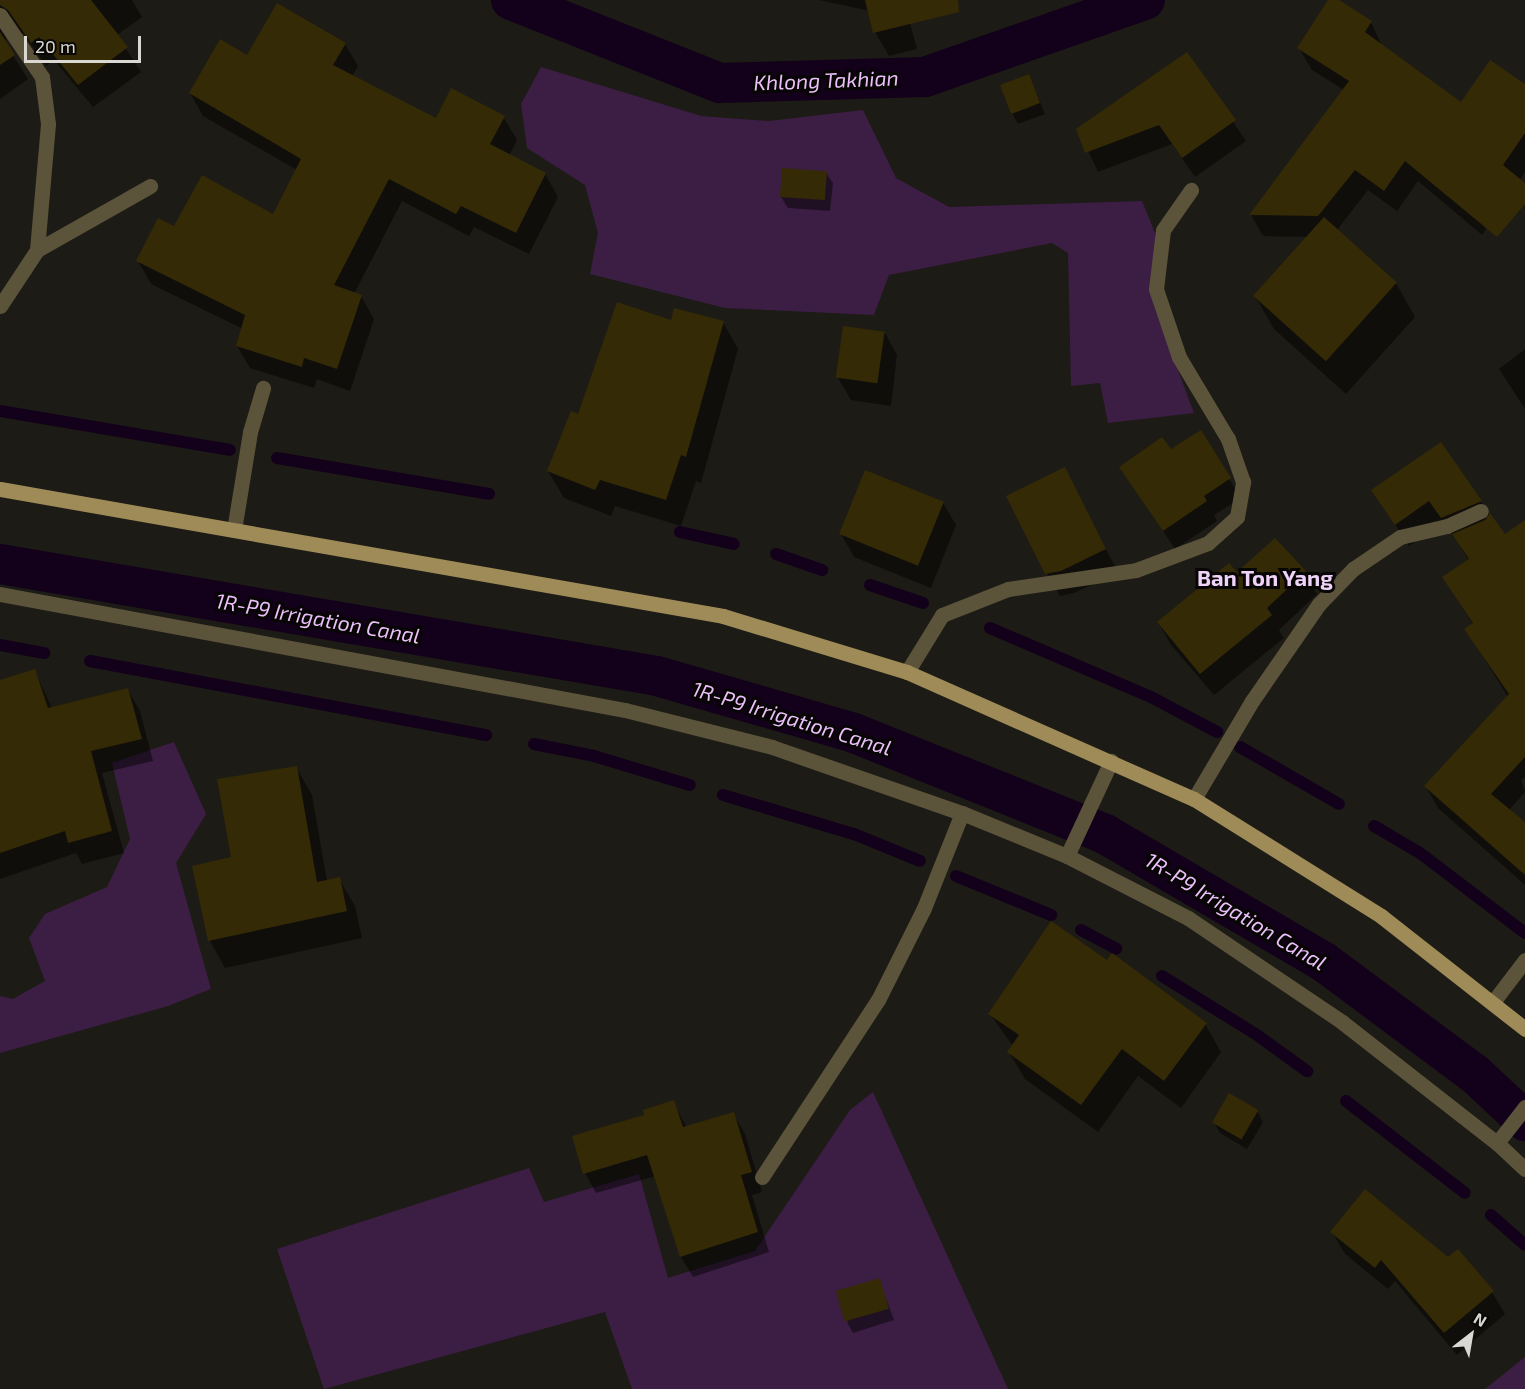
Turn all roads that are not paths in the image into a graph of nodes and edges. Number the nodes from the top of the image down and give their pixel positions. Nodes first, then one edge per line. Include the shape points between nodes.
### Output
1 (0, 15) edge
2 (150, 186) dead end
3 (1191, 190) dead end
4 (38, 250) junction
5 (0, 306) edge
6 (263, 388) dead end
7 (0, 489) edge
8 (1481, 511) dead end
9 (234, 530) junction
10 (0, 594) edge
11 (907, 672) junction
12 (1111, 761) junction
13 (1194, 799) junction
14 (962, 813) junction
15 (1067, 856) junction
16 (1525, 960) edge
17 (1493, 1002) junction
18 (1525, 1029) edge
19 (1525, 1107) edge
20 (1497, 1143) junction
21 (1525, 1169) edge
22 (762, 1177) dead end

1 - 4 street via 42,77 48,124
2 - 4 street
3 - 11 street via 1163,230 1156,289 1179,357 1228,439 1243,482 1237,517 1208,543 1136,570 1008,589 942,615
4 - 5 street
6 - 9 street via 250,432
7 - 9 main road
8 - 13 street via 1447,526 1400,537 1353,569 1319,604 1258,692
9 - 11 main road via 723,616
10 - 14 street via 625,710 772,747
11 - 12 main road
12 - 13 main road
12 - 15 street
13 - 17 main road via 1381,916
14 - 15 street
14 - 22 street via 924,908 878,1000
15 - 20 street via 1188,918 1342,1022
16 - 17 street
17 - 18 main road
19 - 20 street
20 - 21 street

